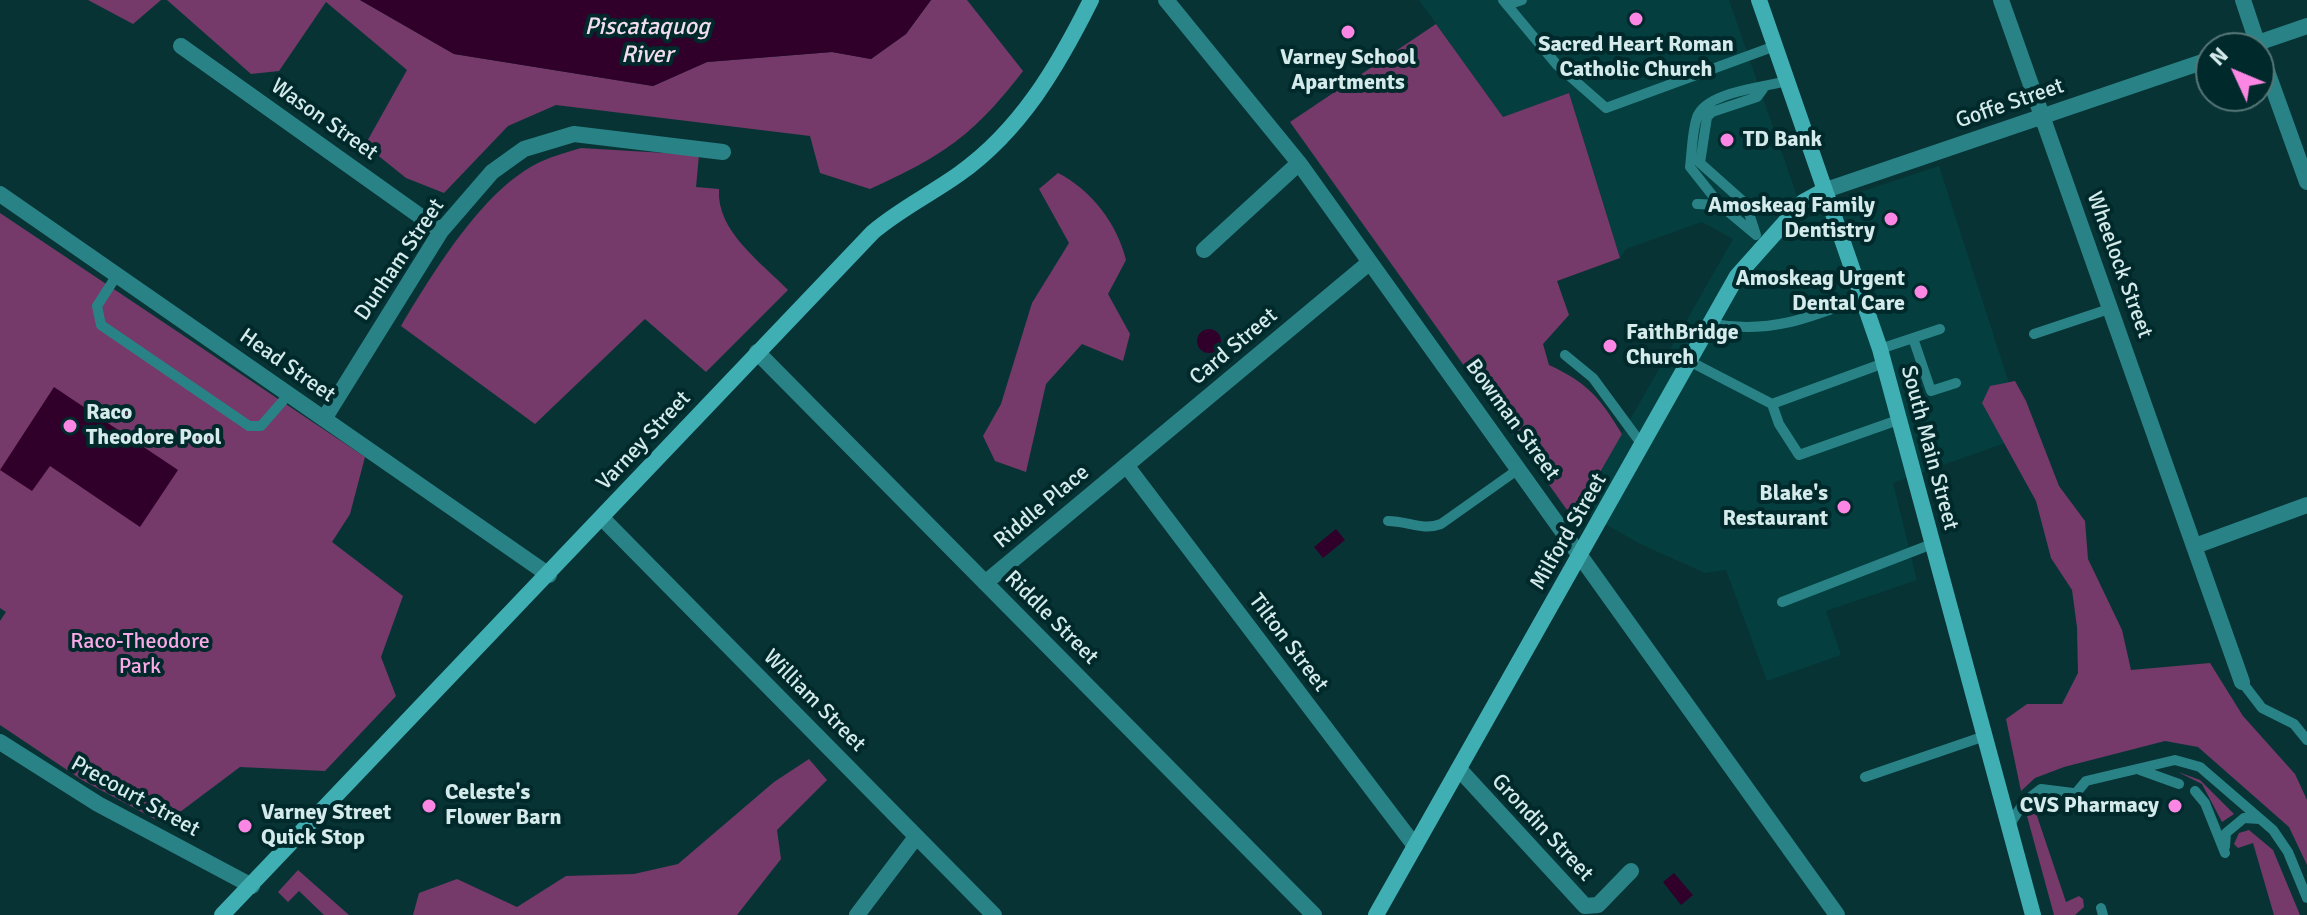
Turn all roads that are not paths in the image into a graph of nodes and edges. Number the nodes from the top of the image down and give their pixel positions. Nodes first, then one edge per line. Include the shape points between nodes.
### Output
1 (1091, 0) edge
2 (1166, 0) edge
3 (1522, 0) edge
4 (1759, 0) edge
5 (2001, 0) edge
6 (2243, 0) edge
7 (1505, 3) edge
8 (2307, 26) edge
9 (2250, 32) edge
10 (2275, 39) edge
11 (181, 46) dead end
12 (1775, 46) junction
13 (2195, 64) edge
14 (1786, 81) junction
15 (1763, 89) junction
16 (2275, 100) edge
17 (2041, 117) junction
18 (723, 152) dead end
19 (1299, 163) junction
20 (2307, 182) edge
21 (1823, 191) junction
22 (0, 194) edge
23 (1697, 204) dead end
24 (1720, 205) junction
25 (441, 231) junction
26 (1760, 239) junction
27 (1204, 250) dead end
28 (1370, 262) junction
29 (117, 275) junction
30 (1861, 298) junction
31 (2112, 308) junction
32 (1713, 324) junction
33 (1940, 329) dead end
34 (2034, 334) dead end
35 (1913, 338) junction
36 (757, 352) junction
37 (1565, 355) dead end
38 (1882, 356) junction
39 (1691, 362) junction
40 (1956, 383) dead end
41 (289, 394) junction
42 (1772, 404) junction
43 (324, 419) junction
44 (1898, 420) junction
45 (1643, 446) junction
46 (1126, 465) junction
47 (1520, 468) junction
48 (2307, 505) edge
49 (602, 518) junction
50 (1388, 521) dead end
51 (1932, 544) junction
52 (2195, 546) junction
53 (1581, 557) junction
54 (549, 575) junction
55 (985, 583) junction
56 (1782, 602) dead end
57 (2242, 682) joint
58 (1985, 736) junction
59 (2307, 740) edge
60 (0, 742) edge
61 (1459, 769) junction
62 (2137, 769) junction
63 (1865, 777) dead end
64 (2179, 784) dead end
65 (2195, 791) dead end
66 (2073, 793) junction
67 (2067, 804) dead end
68 (2260, 819) junction
69 (2009, 826) junction
70 (916, 837) junction
71 (1415, 846) junction
72 (1631, 871) dead end
73 (252, 886) junction
74 (2307, 898) edge
75 (222, 915) edge
76 (857, 915) edge
77 (994, 915) edge
78 (1314, 915) edge
79 (1376, 915) edge
80 (1837, 915) edge
81 (2033, 915) edge

1 - 36 main road, Varney Street via 1051,75 1007,131 959,174 873,232
2 - 19 street, Bowman Street
3 - 7 lane
4 - 12 main road, South Main Street
5 - 17 street, Wheelock Street
6 - 9 street
7 - 12 lane via 1557,65 1606,108
8 - 10 street
11 - 25 street, Wason Street
12 - 14 main road, South Main Street
13 - 17 street, Goffe Street
14 - 15 lane
14 - 21 main road, South Main Street
15 - 24 lane via 1754,86 1711,103 1696,119 1690,167
15 - 26 lane via 1757,97 1707,117 1700,163 1746,204
16 - 20 street
17 - 21 street, Goffe Street
17 - 31 street, Wheelock Street
18 - 25 street, Dunham Street via 574,134 524,149 492,172
19 - 27 street
19 - 28 street, Bowman Street
21 - 26 main road, Milford Street
21 - 30 main road, South Main Street
22 - 29 street, Head Street
23 - 24 lane
24 - 26 lane
25 - 43 street, Dunham Street
26 - 32 main road, Milford Street
28 - 46 street, Card Street
28 - 47 street, Bowman Street
29 - 41 street, Head Street
29 - 41 lane via 97,306 101,325 249,426 261,426
30 - 32 lane via 1801,321 1744,330
30 - 38 main road, South Main Street
31 - 34 lane
31 - 52 street, Wheelock Street
32 - 39 main road, Milford Street
33 - 35 lane
35 - 38 lane
35 - 40 lane via 1931,391
36 - 49 main road, Varney Street
36 - 55 street, Riddle Street
37 - 45 lane via 1593,378
38 - 42 lane
38 - 44 main road, South Main Street
39 - 42 lane
39 - 45 main road, Milford Street
41 - 43 street, Head Street
42 - 44 lane via 1799,455
43 - 54 street, Head Street
44 - 51 main road, South Main Street
45 - 53 main road, Milford Street
46 - 55 street, Riddle Place
46 - 71 street, Tilton Street
47 - 50 lane via 1441,524 1427,529
47 - 53 street, Bowman Street
48 - 52 street
49 - 54 main road, Varney Street
49 - 70 street, William Street
51 - 56 lane
51 - 58 main road, South Main Street
52 - 57 street, Wheelock Street
53 - 61 main road, Milford Street
53 - 80 street, Bowman Street
54 - 73 main road, Varney Street
55 - 78 street, Riddle Street
57 - 59 lane via 2262,708 2294,724
58 - 63 lane
58 - 69 main road, South Main Street
60 - 73 street, Precourt Street via 98,804
61 - 71 main road, Milford Street
61 - 72 street, Grondin Street via 1585,906 1598,905
62 - 64 lane
62 - 66 lane via 2086,781
62 - 68 lane via 2175,760 2200,767
65 - 68 lane via 2225,853 2226,833 2244,818
66 - 67 lane
66 - 69 lane via 2041,789 2024,802
68 - 74 lane via 2288,852
69 - 81 main road, South Main Street
70 - 76 street
70 - 77 street, William Street
71 - 79 main road, Milford Street
73 - 75 main road, Varney Street

